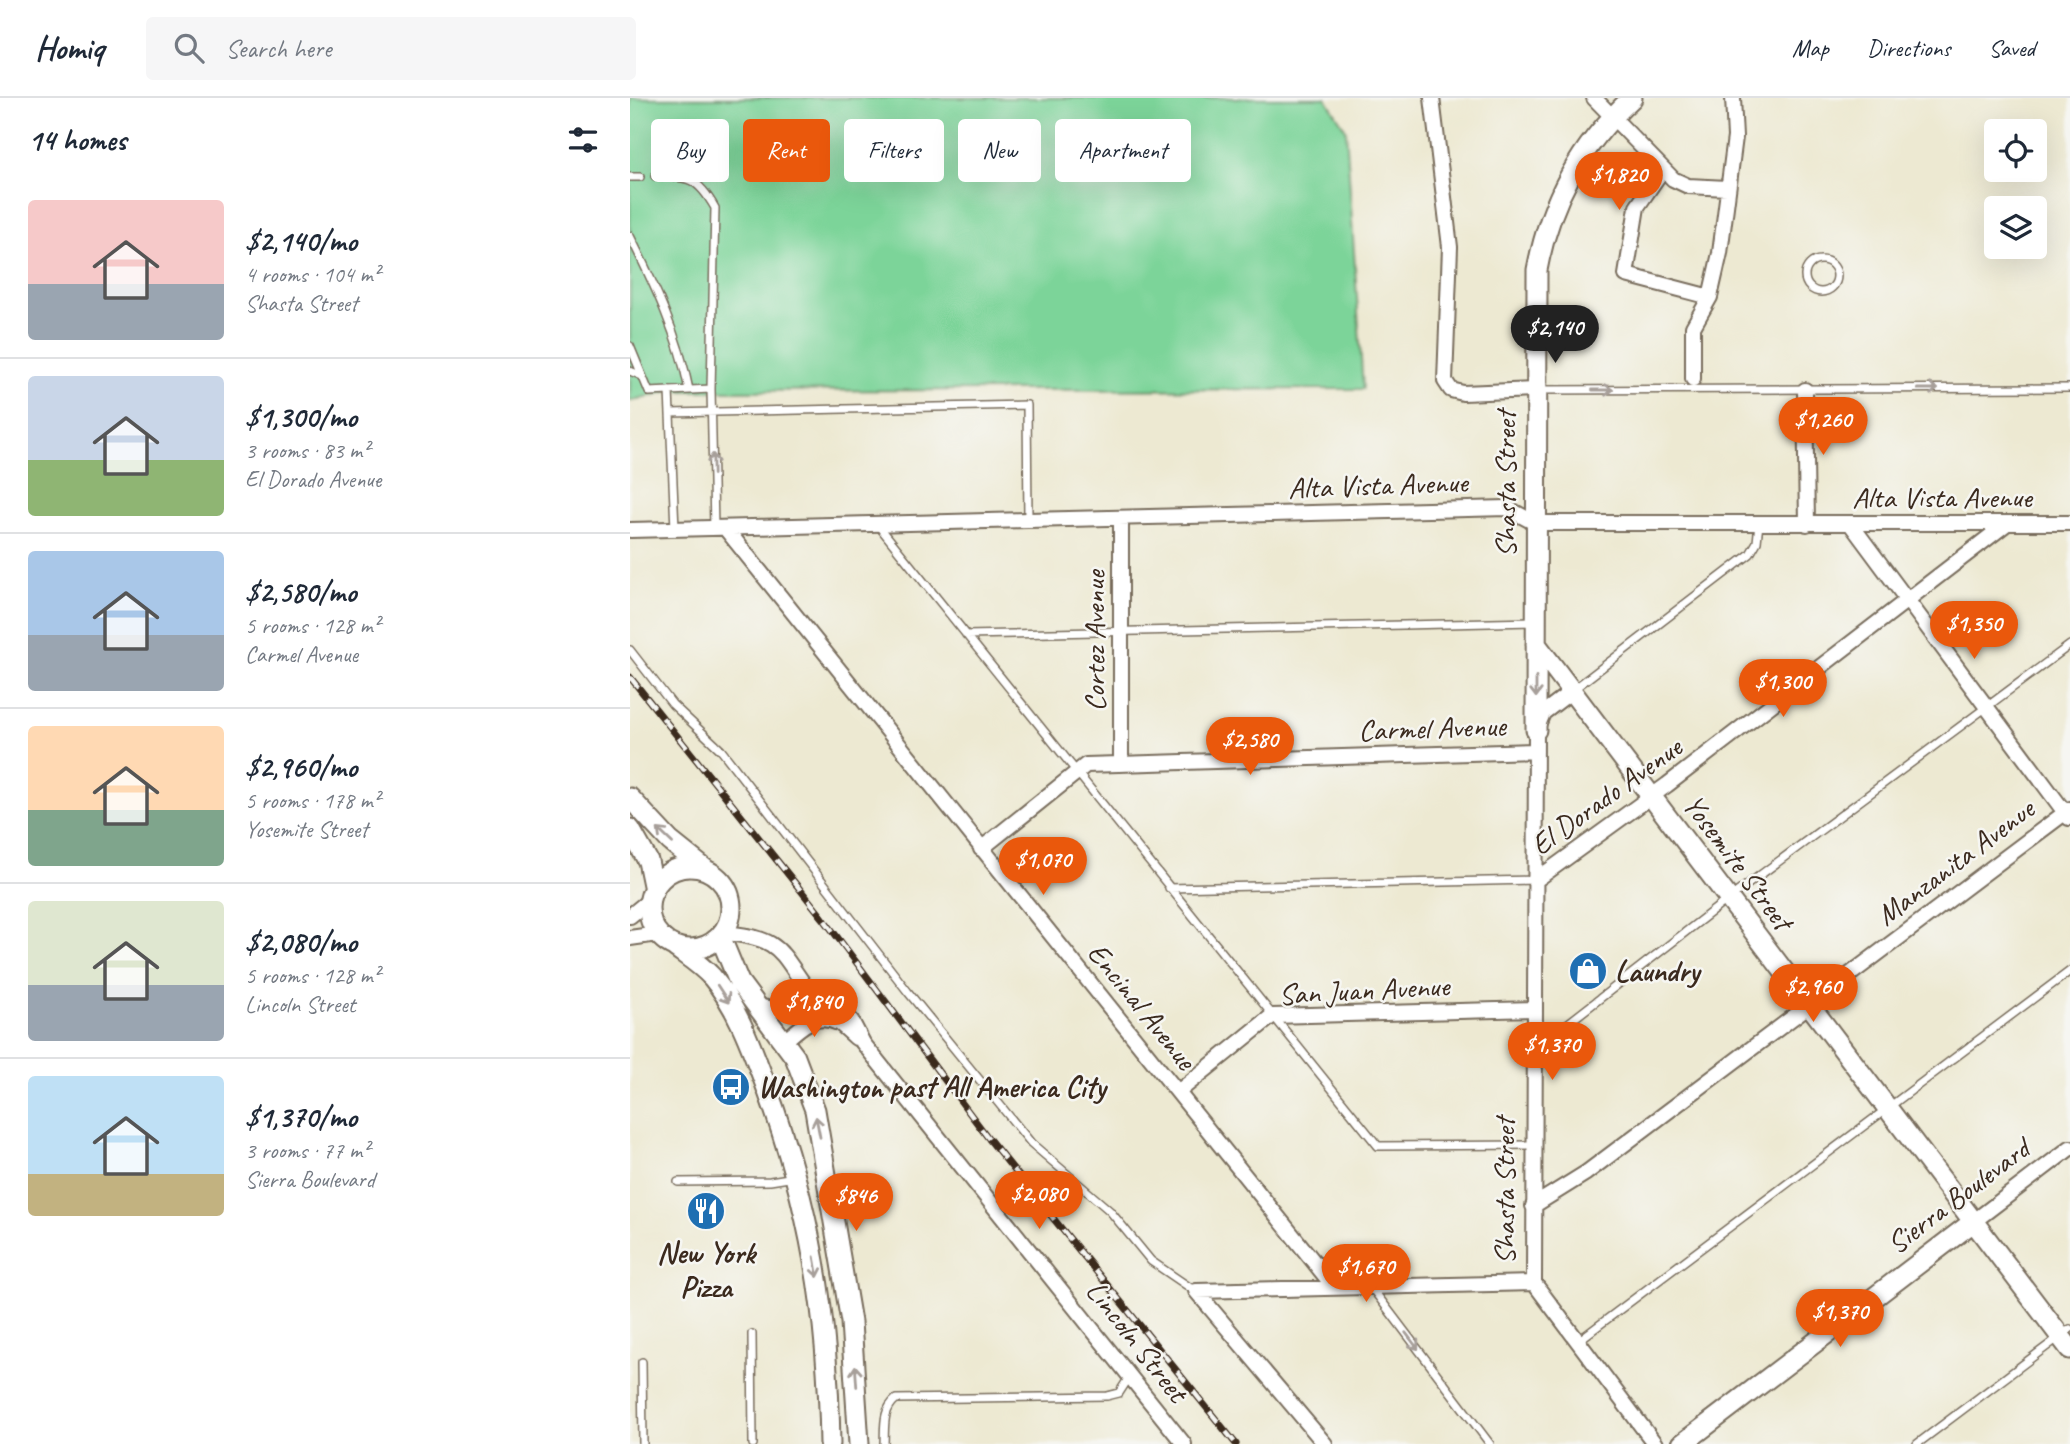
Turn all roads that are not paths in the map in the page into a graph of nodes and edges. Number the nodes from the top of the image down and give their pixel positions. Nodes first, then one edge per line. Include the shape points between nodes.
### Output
1 (1432, 98) edge
2 (1594, 98) edge
3 (1632, 98) edge
4 (1733, 98) edge
5 (1611, 117) junction
6 (1663, 169) junction
7 (630, 177) edge
8 (640, 177) dead end
9 (694, 182) edge
10 (1727, 188) junction
11 (630, 236) edge
12 (1828, 291) joint
13 (1710, 297) junction
14 (630, 346) edge
15 (630, 371) edge
16 (643, 376) junction
17 (1693, 379) dead end
18 (2070, 388) edge
19 (711, 389) junction
20 (689, 390) junction
21 (1535, 390) junction
22 (1805, 390) junction
23 (668, 391) junction
24 (712, 412) junction
25 (670, 413) junction
26 (1121, 518) junction
27 (1028, 520) junction
28 (1535, 523) junction
29 (1759, 523) junction
30 (1850, 523) junction
31 (2070, 523) edge
32 (878, 524) junction
33 (1807, 524) junction
34 (2006, 524) junction
35 (720, 528) junction
36 (675, 529) junction
37 (630, 530) edge
38 (1907, 601) junction
39 (1535, 622) junction
40 (1121, 633) junction
41 (966, 635) junction
42 (1536, 644) junction
43 (2070, 645) edge
44 (630, 650) edge
45 (1572, 691) junction
46 (1986, 707) junction
47 (1536, 730) junction
48 (1536, 751) junction
49 (1121, 764) junction
50 (1076, 772) junction
51 (1651, 797) junction
52 (630, 798) edge
53 (2068, 814) edge
54 (630, 829) edge
55 (981, 849) junction
56 (706, 870) junction
57 (1536, 880) junction
58 (1169, 888) junction
59 (653, 894) junction
60 (1728, 899) junction
61 (630, 916) edge
62 (658, 934) junction
63 (721, 934) junction
64 (630, 938) edge
65 (675, 947) junction
66 (2070, 971) edge
67 (818, 1003) junction
68 (1809, 1005) junction
69 (759, 1007) junction
70 (1535, 1009) junction
71 (1272, 1016) junction
72 (844, 1026) junction
73 (1535, 1032) junction
74 (785, 1041) junction
75 (863, 1043) junction
76 (1178, 1092) junction
77 (1888, 1109) junction
78 (1534, 1145) junction
79 (2070, 1148) edge
80 (796, 1177) junction
81 (678, 1182) dead end
82 (1533, 1206) junction
83 (1973, 1222) junction
84 (1534, 1283) junction
85 (1370, 1286) junction
86 (1335, 1287) junction
87 (1196, 1292) junction
88 (752, 1334) dead end
89 (2067, 1338) edge
90 (1578, 1342) junction
91 (642, 1362) dead end
92 (1130, 1375) junction
93 (643, 1444) edge
94 (753, 1444) edge
95 (830, 1444) edge
96 (859, 1444) edge
97 (884, 1444) edge
98 (1184, 1444) edge
99 (1325, 1444) edge
100 (1490, 1444) edge
101 (1655, 1444) edge
102 (1682, 1444) edge
103 (1917, 1444) edge

1 - 21 street via 1450,247 1445,382 1451,390 1463,393
2 - 5 street
3 - 5 street, Shasta Street
4 - 10 street via 1735,137
5 - 6 street
5 - 21 street, Shasta Street via 1584,149 1564,184 1542,242 1535,290
6 - 10 street via 1688,186
6 - 13 street via 1637,207 1626,275
7 - 8 lane
9 - 19 lane via 715,208
10 - 13 street
11 - 20 lane via 679,352
12 - 12 lane via 1836,282 1836,269 1826,260 1814,261 1805,270 1805,283 1815,292
13 - 17 street via 1693,327
14 - 16 lane
15 - 16 lane
16 - 23 lane via 649,392
22 -> 18 lane
19 - 20 lane
19 - 24 lane
20 - 23 lane
21 -> 22 lane
21 - 28 street, Shasta Street
22 - 33 street
23 - 25 lane
24 - 25 lane
24 - 27 lane via 1027,405
35 -> 24 lane
25 - 36 lane
26 - 27 street, Alta Vista Avenue
26 - 28 street, Alta Vista Avenue via 1507,508
26 - 40 street, Cortez Avenue
27 - 32 street, Alta Vista Avenue
28 - 29 street, Alta Vista Avenue
28 - 39 street, Shasta Street
29 - 33 street, Alta Vista Avenue
29 - 45 lane via 1750,554
30 - 33 street, Alta Vista Avenue
30 - 34 street, Alta Vista Avenue
30 - 38 street
31 - 34 street, Alta Vista Avenue
32 - 35 street, Alta Vista Avenue
32 - 41 lane
34 - 38 street, El Dorado Avenue
35 - 36 street, Alta Vista Avenue
35 - 55 street, Encinal Avenue
36 - 37 street, Alta Vista Avenue
38 - 46 street
38 - 51 street, El Dorado Avenue
39 - 40 lane
39 - 42 street, Shasta Street
40 - 41 lane
40 - 49 street, Cortez Avenue
41 - 50 lane
42 - 45 street, Yosemite Street
42 -> 47 street, Shasta Street
43 - 46 lane
44 - 87 lane via 672,704 720,750 1031,1143 1110,1211 1151,1261
45 - 47 street via 1543,713
45 - 51 street, Yosemite Street
46 - 53 street
46 - 60 lane
47 - 48 street, Shasta Street
48 - 49 street, Carmel Avenue
48 - 57 street, Shasta Street
49 - 50 street, Carmel Avenue via 1086,765
50 - 55 street, Carmel Avenue
50 - 58 lane
51 - 57 street, El Dorado Avenue
51 - 60 street, Yosemite Street
56 -> 52 street via 670,841
53 - 68 street, Manzanita Avenue
54 - 59 street via 648,861
55 - 76 street, Encinal Avenue
56 - 59 street via 675,870
56 - 63 street via 724,885 729,898 728,922
57 - 58 lane
57 - 70 street, Shasta Street
58 - 71 lane
59 - 61 street
59 - 62 street via 651,916
60 - 68 street, Yosemite Street
60 - 73 lane via 1558,1031
62 - 64 street
62 - 65 street
63 - 65 street via 701,948
63 - 67 street, Lincoln Street via 767,941 788,960
63 - 69 street via 739,982
65 -> 80 street via 712,977 743,1027
66 - 77 lane
67 - 69 street via 786,1010
67 - 72 street, Lincoln Street
67 - 75 street, Lincoln Street via 835,1005 845,1013
68 - 77 street, Yosemite Street
68 - 82 street, Manzanita Avenue via 1586,1173
69 - 74 street
70 - 71 street, San Juan Avenue
70 - 73 street, Shasta Street
71 - 76 street, San Juan Avenue
71 - 78 lane via 1378,1146
72 - 74 street via 812,1020
72 - 75 street, Lincoln Street
73 - 78 street, Shasta Street
96 -> 74 street via 850,1322 817,1122 804,1075
75 - 92 street, Lincoln Street
76 - 86 street, Encinal Avenue
77 - 83 street, Yosemite Street
77 - 90 lane
78 - 82 street, Shasta Street
79 - 83 street, Sierra Boulevard
80 - 81 lane
80 -> 95 street via 825,1322
82 - 84 street, Shasta Street
83 - 89 street, Yosemite Street
83 - 102 street, Sierra Boulevard
84 - 85 street
84 - 90 street, Shasta Street
85 - 86 street
85 -> 100 lane
86 - 87 street
87 - 99 street
88 - 94 lane
89 - 103 lane
90 - 101 street, Shasta Street
91 - 93 lane
92 - 97 lane via 1119,1393 1107,1396 896,1399 888,1406
92 - 98 street, Lincoln Street

